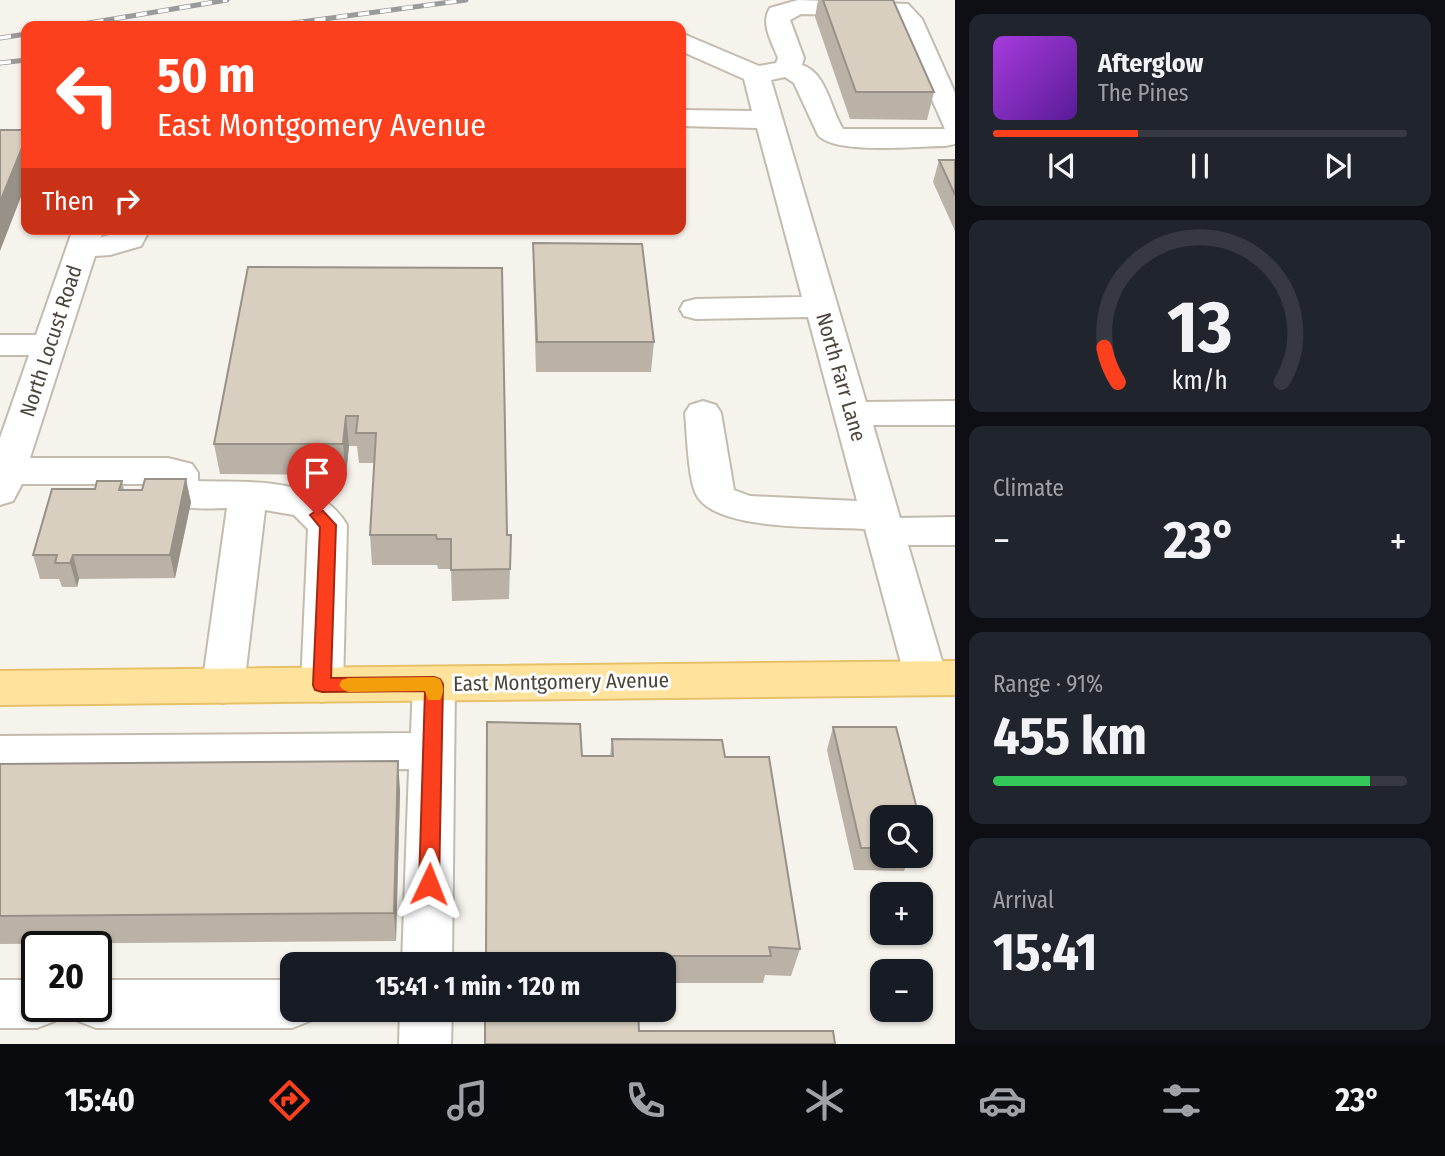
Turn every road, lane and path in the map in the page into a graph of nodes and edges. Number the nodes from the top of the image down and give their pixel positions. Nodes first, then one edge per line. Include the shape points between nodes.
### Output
1 (686, 43) edge
2 (771, 72) junction
3 (686, 118) edge
4 (769, 120) junction
5 (955, 124) edge
6 (955, 135) edge
7 (132, 235) edge
8 (85, 239) edge
9 (822, 307) junction
10 (696, 309) dead end
11 (0, 345) edge
12 (50, 345) junction
13 (704, 413) dead end
14 (955, 413) edge
15 (852, 414) junction
16 (4, 482) edge
17 (248, 496) junction
18 (883, 524) junction
19 (955, 531) edge
20 (941, 678) edge
21 (434, 684) junction
22 (322, 685) junction
23 (223, 686) junction
24 (0, 688) edge
25 (433, 751) junction
26 (0, 754) edge
27 (427, 952) edge
28 (0, 1004) edge
29 (21, 1004) edge
30 (112, 1004) edge
31 (280, 1004) edge
32 (426, 1022) edge
33 (425, 1044) edge

1 - 2 street
2 - 4 street, North Farr Lane
2 - 5 street, North Farr Lane via 791,58 777,20 786,9 899,9 909,19
2 - 6 street via 806,79 834,136
3 - 4 street
4 - 9 street, North Farr Lane
7 - 8 street via 110,246
8 - 12 street, North Locust Road
9 - 10 street
9 - 15 street, North Farr Lane
11 - 12 street
12 - 16 street, North Locust Road
13 - 18 street via 713,491 718,499 750,509
14 - 15 street
15 - 18 street, North Farr Lane
16 - 17 street via 168,471 179,473 180,490 186,494
17 - 22 street via 279,497 307,506 328,525
17 - 23 street
18 - 19 street
18 - 20 street, North Farr Lane
20 - 21 main road, East Montgomery Avenue
21 - 22 main road, East Montgomery Avenue
21 - 25 street
22 - 23 main road, East Montgomery Avenue
23 - 24 main road, East Montgomery Avenue
25 - 26 street
25 - 27 street
28 - 29 street
30 - 31 street
32 - 33 street

